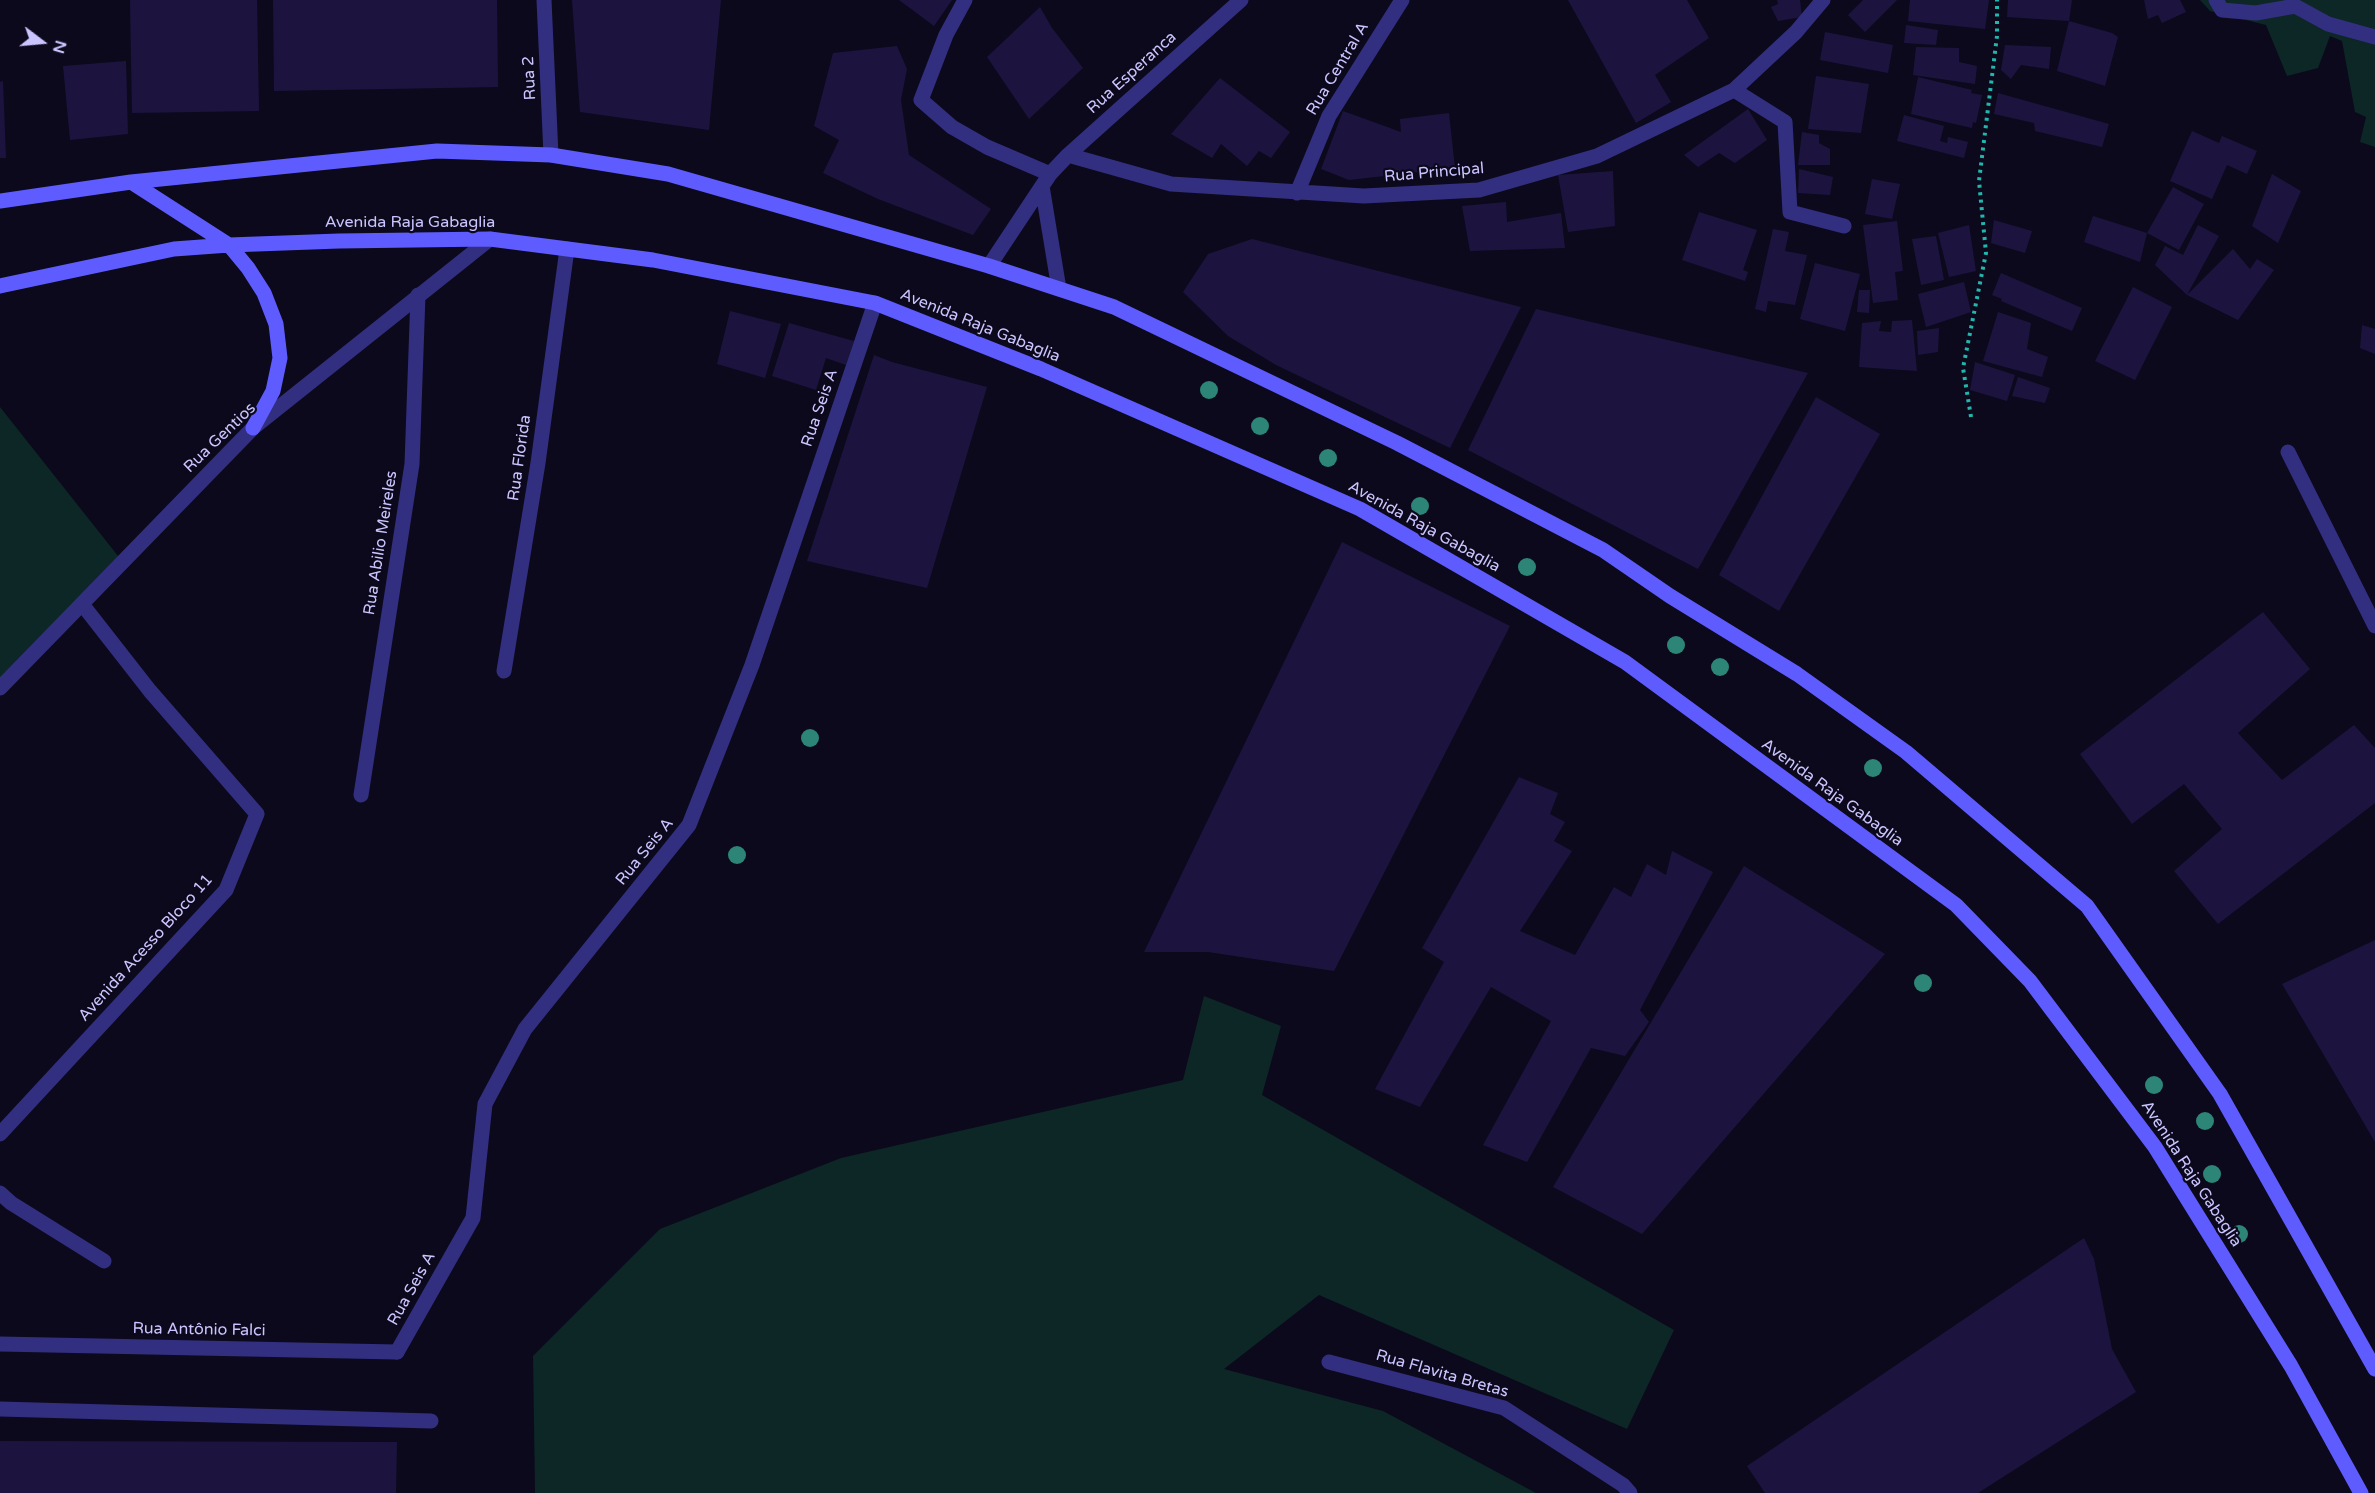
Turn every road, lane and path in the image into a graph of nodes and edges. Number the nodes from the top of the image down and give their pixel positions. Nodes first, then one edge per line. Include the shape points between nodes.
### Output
1 (544, 0) edge
2 (965, 0) edge
3 (1241, 0) edge
4 (1402, 0) edge
5 (1823, 0) edge
6 (1997, 0) edge
7 (2216, 0) edge
8 (2375, 37) edge
9 (1734, 90) junction
10 (551, 155) junction
11 (1068, 155) junction
12 (1046, 180) junction
13 (131, 182) junction
14 (1297, 193) junction
15 (0, 201) edge
16 (1844, 226) dead end
17 (490, 239) junction
18 (229, 245) junction
19 (567, 249) junction
20 (989, 266) junction
21 (0, 286) edge
22 (1059, 289) junction
23 (418, 295) junction
24 (875, 303) junction
25 (1971, 417) dead end
26 (253, 428) junction
27 (2288, 452) dead end
28 (2375, 600) edge
29 (82, 604) junction
30 (2373, 622) edge
31 (504, 671) dead end
32 (0, 688) edge
33 (361, 795) dead end
34 (0, 1134) edge
35 (4, 1203) edge
36 (104, 1261) dead end
37 (0, 1344) edge
38 (397, 1352) joint
39 (1329, 1362) dead end
40 (2375, 1369) edge
41 (0, 1409) edge
42 (431, 1421) dead end
43 (1630, 1493) edge
44 (2361, 1493) edge

1 - 10 street, Rua 2
2 - 12 street via 946,34 921,100 952,127
3 - 11 street, Rua Esperanca
4 - 14 street, Rua Central A via 1329,116
5 - 9 street, Rua Principal via 1796,32
6 - 25 path via 1997,36 1979,181 1986,253 1963,368
7 - 8 street via 2222,10 2256,13 2295,6 2328,24
9 - 14 street, Rua Principal via 1597,156 1479,190 1364,196
9 - 16 street via 1785,122 1790,212
10 - 13 main road via 437,151
10 - 20 main road via 668,174
11 - 12 street, Rua Esperanca
11 - 14 street, Rua Principal via 1171,184
12 - 20 street, Rua Esperanca
12 - 22 street
13 - 15 main road
13 - 18 main road
17 - 18 main road, Avenida Raja Gabaglia
17 - 19 main road, Avenida Raja Gabaglia
17 - 23 street, Rua Gentios
18 - 21 main road, Avenida Raja Gabaglia via 174,249
18 - 26 main road via 264,293 276,324 280,358 273,391
19 - 24 main road, Avenida Raja Gabaglia via 653,260
19 - 31 street, Rua Florida
20 - 22 main road
22 - 40 main road via 1139,319 1396,443 1603,550 1797,674 1906,752 2087,906 2220,1094
23 - 26 street, Rua Gentios
23 - 33 street, Rua Abilio Meireles via 412,464
24 - 38 street, Rua Seis A via 752,665 689,825 525,1029 485,1104 473,1218
24 - 44 main road, Avenida Raja Gabaglia via 1041,369 1360,510 1625,662 1956,905 2030,981 2155,1147 2291,1366
26 - 29 street, Rua Gentios
27 - 30 street
28 - 30 street
29 - 32 street, Rua Gentios
29 - 34 street, Avenida Acesso Bloco 11 via 150,691 257,814 226,890
35 - 36 street
37 - 38 street, Rua Antônio Falci
39 - 43 street, Rua Flavita Bretas via 1504,1408
41 - 42 street

